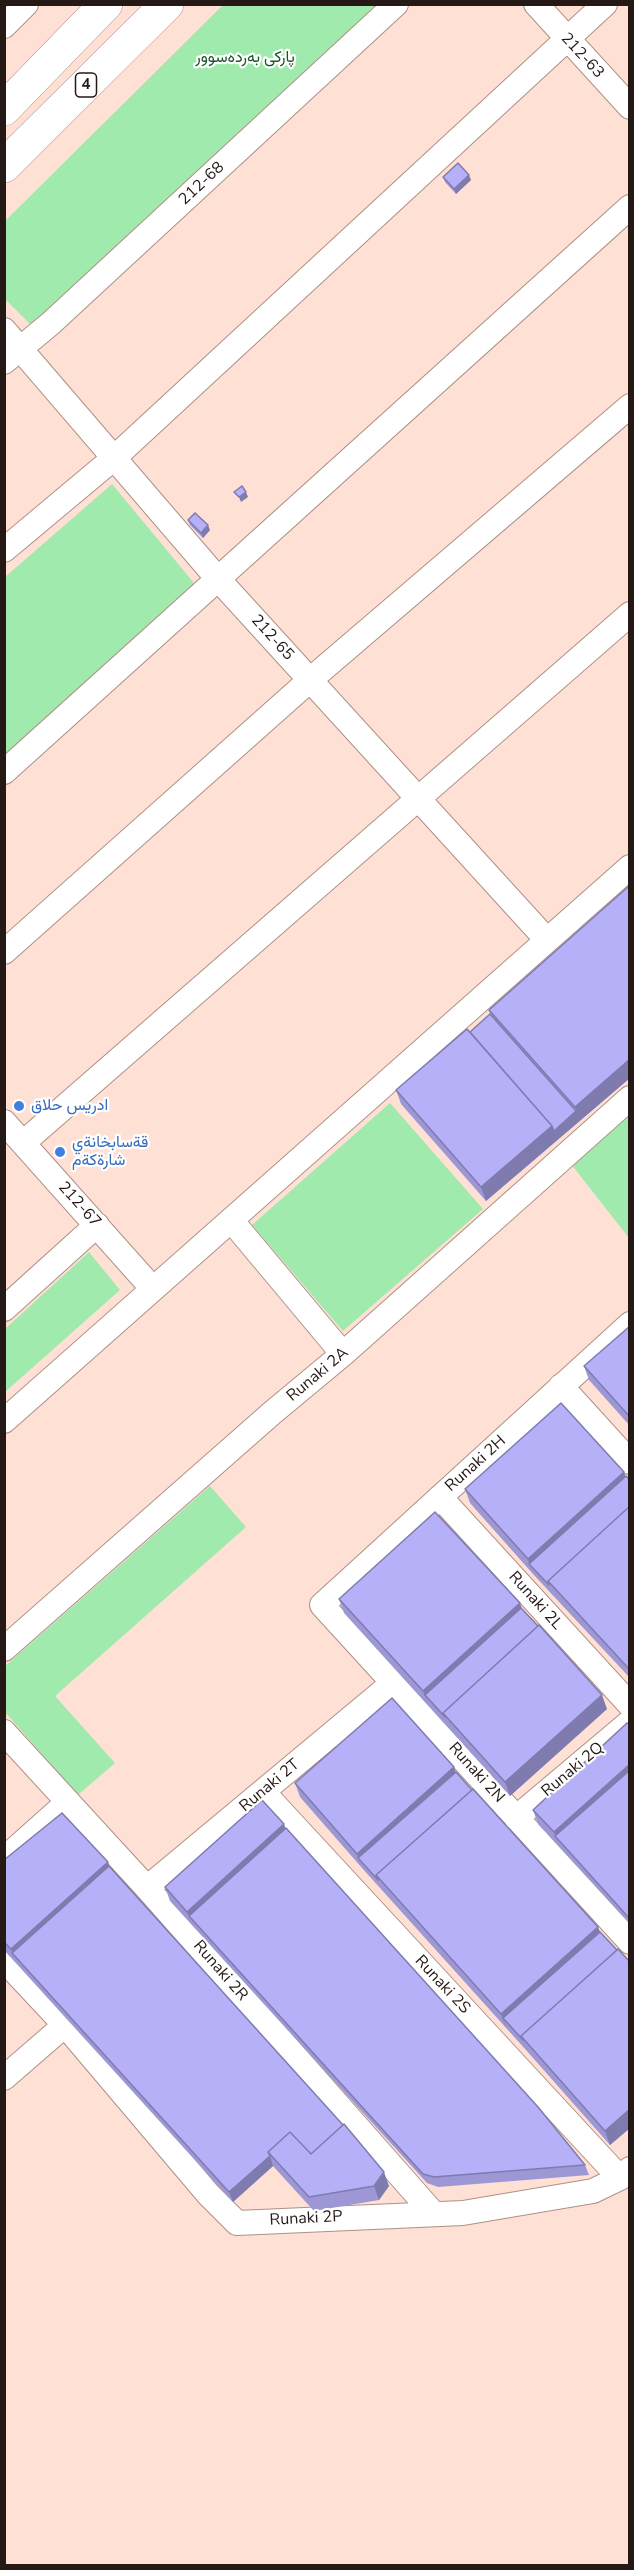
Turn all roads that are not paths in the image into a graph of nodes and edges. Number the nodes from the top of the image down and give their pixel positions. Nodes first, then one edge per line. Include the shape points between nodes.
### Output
1 (26, 4) edge
2 (106, 4) edge
3 (167, 4) edge
4 (396, 4) edge
5 (536, 4) edge
6 (604, 4) edge
7 (4, 26) edge
8 (566, 40) junction
9 (630, 107) edge
10 (4, 109) edge
11 (4, 166) edge
12 (630, 207) edge
13 (10, 346) edge
14 (630, 406) edge
15 (114, 458) junction
16 (4, 550) edge
17 (218, 579) junction
18 (630, 614) edge
19 (310, 680) junction
20 (4, 772) edge
21 (417, 797) junction
22 (630, 867) edge
23 (547, 940) junction
24 (4, 952) edge
25 (630, 1098) edge
26 (4, 1122) edge
27 (23, 1143) junction
28 (231, 1220) junction
29 (97, 1225) junction
30 (153, 1288) junction
31 (4, 1309) edge
32 (630, 1324) edge
33 (343, 1354) junction
34 (561, 1386) junction
35 (4, 1420) edge
36 (630, 1462) edge
37 (440, 1497) junction
38 (322, 1605) joint
39 (4, 1649) edge
40 (393, 1683) junction
41 (630, 1705) edge
42 (630, 1722) edge
43 (4, 1732) edge
44 (263, 1792) junction
45 (68, 1802) junction
46 (516, 1818) junction
47 (4, 1859) edge
48 (147, 1888) junction
49 (630, 1942) edge
50 (4, 1960) edge
51 (65, 2025) junction
52 (4, 2078) edge
53 (625, 2173) edge
54 (433, 2213) junction

1 - 7 street
2 - 10 highway
3 - 11 highway, 4
4 - 13 street, 212-68 via 50,324
5 - 8 street, 212-63
6 - 8 street
8 - 9 street, 212-63
8 - 15 street
12 - 17 street
13 - 15 street, 212-65
14 - 19 street
15 - 16 street
15 - 17 street, 212-65
17 - 19 street, 212-65
17 - 20 street
18 - 21 street
19 - 21 street, 212-65
19 - 24 street
21 - 23 street, 212-65
21 - 27 street
22 - 23 street
23 - 28 street
25 - 33 street, Runaki 2A
26 - 27 street, 212-67
27 - 29 street, 212-67
28 - 30 street
28 - 33 street
29 - 30 street, 212-67
29 - 31 street
30 - 35 street
32 - 34 street, Runaki 2H
33 - 39 street, Runaki 2A
34 - 36 street
34 - 37 street, Runaki 2H
37 - 38 street, Runaki 2H
37 - 41 street, Runaki 2L
38 - 40 street, Runaki 2N
40 - 44 street, Runaki 2T
40 - 46 street, Runaki 2N
42 - 46 street, Runaki 2Q
43 - 45 street, Runaki 2R
44 - 48 street, Runaki 2T
44 - 53 street, Runaki 2S
45 - 47 street
45 - 48 street, Runaki 2R
46 - 49 street, Runaki 2N
48 - 54 street, Runaki 2R
50 - 51 street
51 - 52 street
51 - 54 street, Runaki 2P via 237,2223
53 - 54 street, Runaki 2P via 593,2191 463,2213

